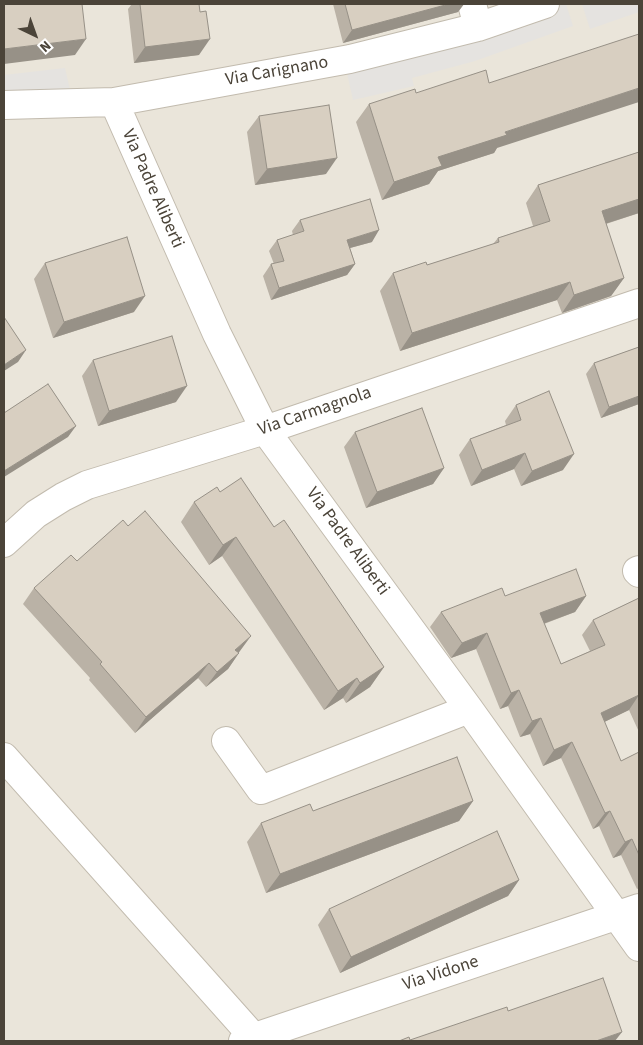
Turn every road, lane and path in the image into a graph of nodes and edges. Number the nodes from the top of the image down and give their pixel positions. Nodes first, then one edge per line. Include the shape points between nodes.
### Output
1 (545, 4) edge
2 (475, 15) edge
3 (114, 102) junction
4 (4, 105) edge
5 (639, 303) edge
6 (265, 430) junction
7 (4, 543) edge
8 (469, 709) junction
9 (226, 741) dead end
10 (4, 757) edge
11 (628, 911) edge
12 (639, 947) edge
13 (251, 1040) edge

1 - 2 street, Via Carignano
2 - 3 street, Via Carignano via 350,59
3 - 4 street, Via Carignano
3 - 6 street, Via Padre Aliberti via 217,334
5 - 6 street, Via Carmagnola
6 - 7 street, Via Carmagnola via 87,484 36,514
6 - 8 street, Via Padre Aliberti
8 - 9 street via 261,790
8 - 11 street, Via Padre Aliberti
10 - 13 street
11 - 12 street, Via Padre Aliberti
11 - 13 street, Via Vidone

